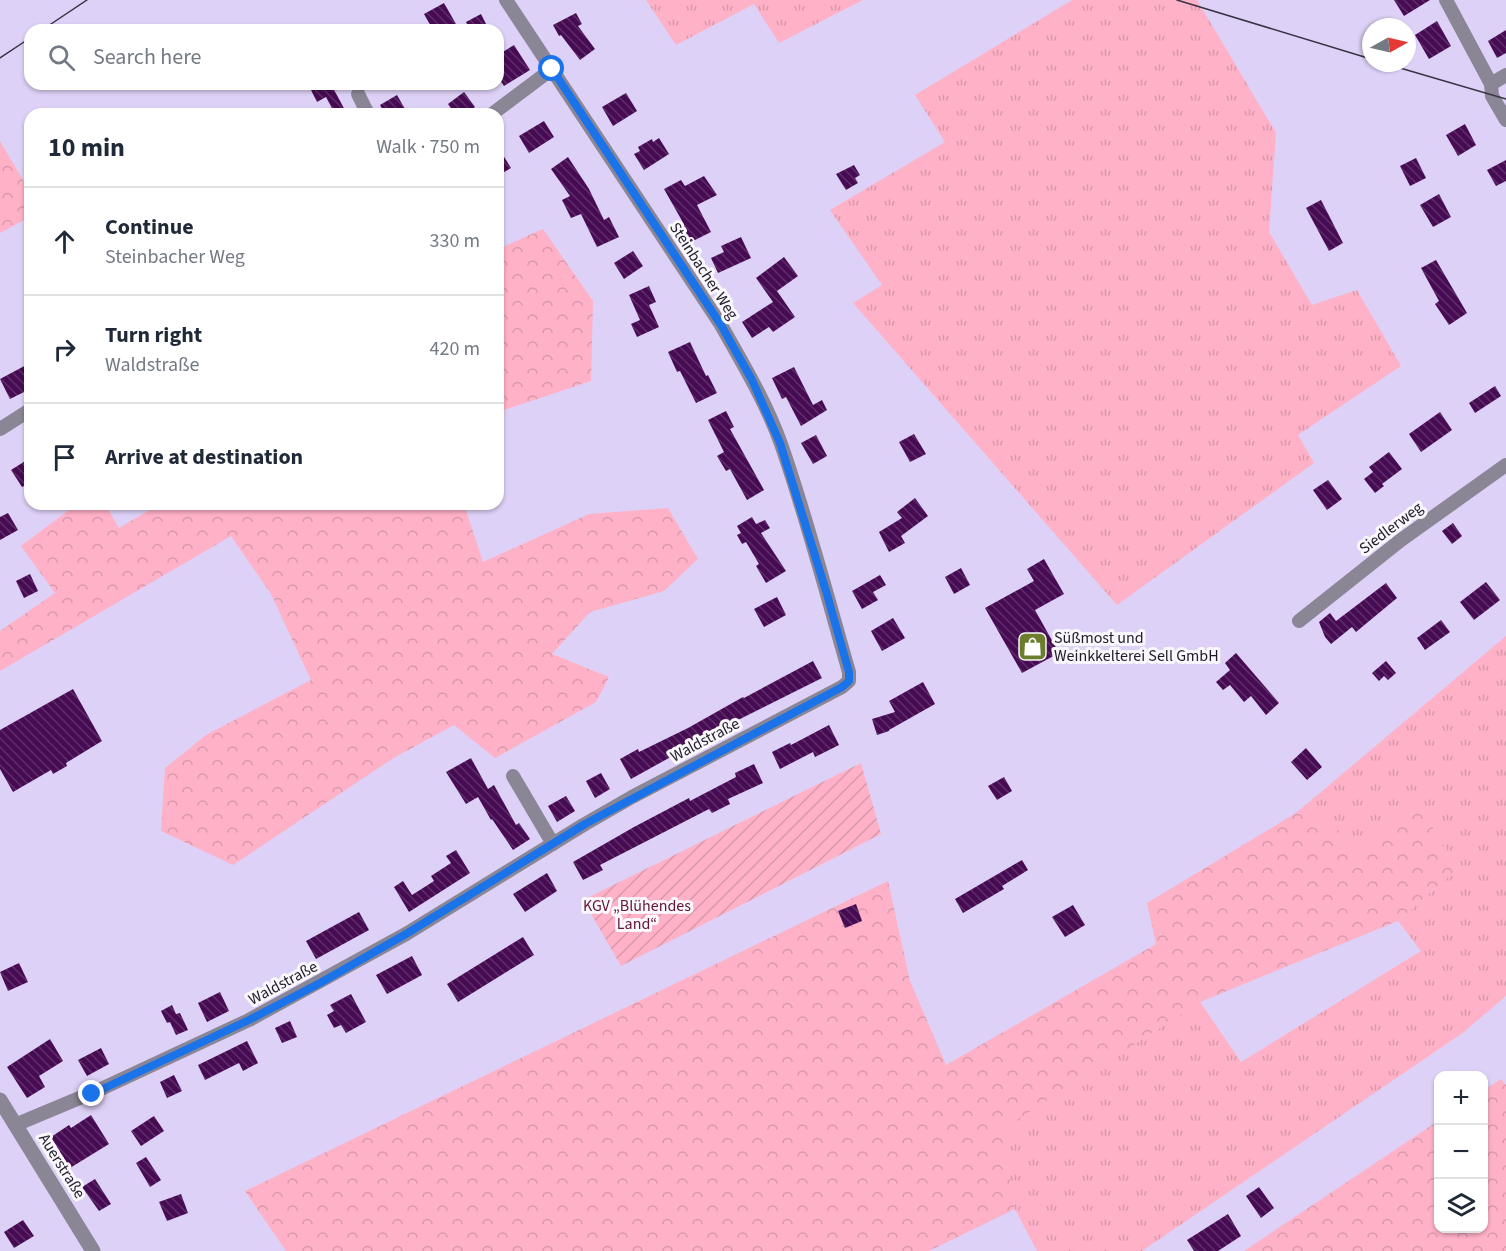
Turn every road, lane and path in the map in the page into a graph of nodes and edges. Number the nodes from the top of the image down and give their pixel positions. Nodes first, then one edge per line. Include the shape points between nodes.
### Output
1 (506, 0) edge
2 (1446, 0) edge
3 (552, 69) junction
4 (1506, 75) edge
5 (1491, 84) junction
6 (358, 94) dead end
7 (366, 108) edge
8 (500, 108) edge
9 (1506, 120) edge
10 (24, 414) edge
11 (0, 429) edge
12 (1506, 465) edge
13 (1299, 621) dead end
14 (842, 687) joint
15 (513, 776) dead end
16 (553, 844) junction
17 (0, 1100) edge
18 (15, 1125) junction
19 (93, 1251) edge

1 - 3 street, Steinbacher Weg
2 - 5 street
3 - 8 street
3 - 14 street, Steinbacher Weg via 721,325 752,380 780,443 826,591 849,672 849,681
4 - 5 street
5 - 9 street via 1492,96
6 - 7 street
10 - 11 street
12 - 13 street, Siedlerweg via 1401,540
14 - 16 street, Waldstraße via 632,797
15 - 16 street
16 - 18 street, Waldstraße via 398,938 249,1020
17 - 18 street, Auerstraße
18 - 19 street, Auerstraße

